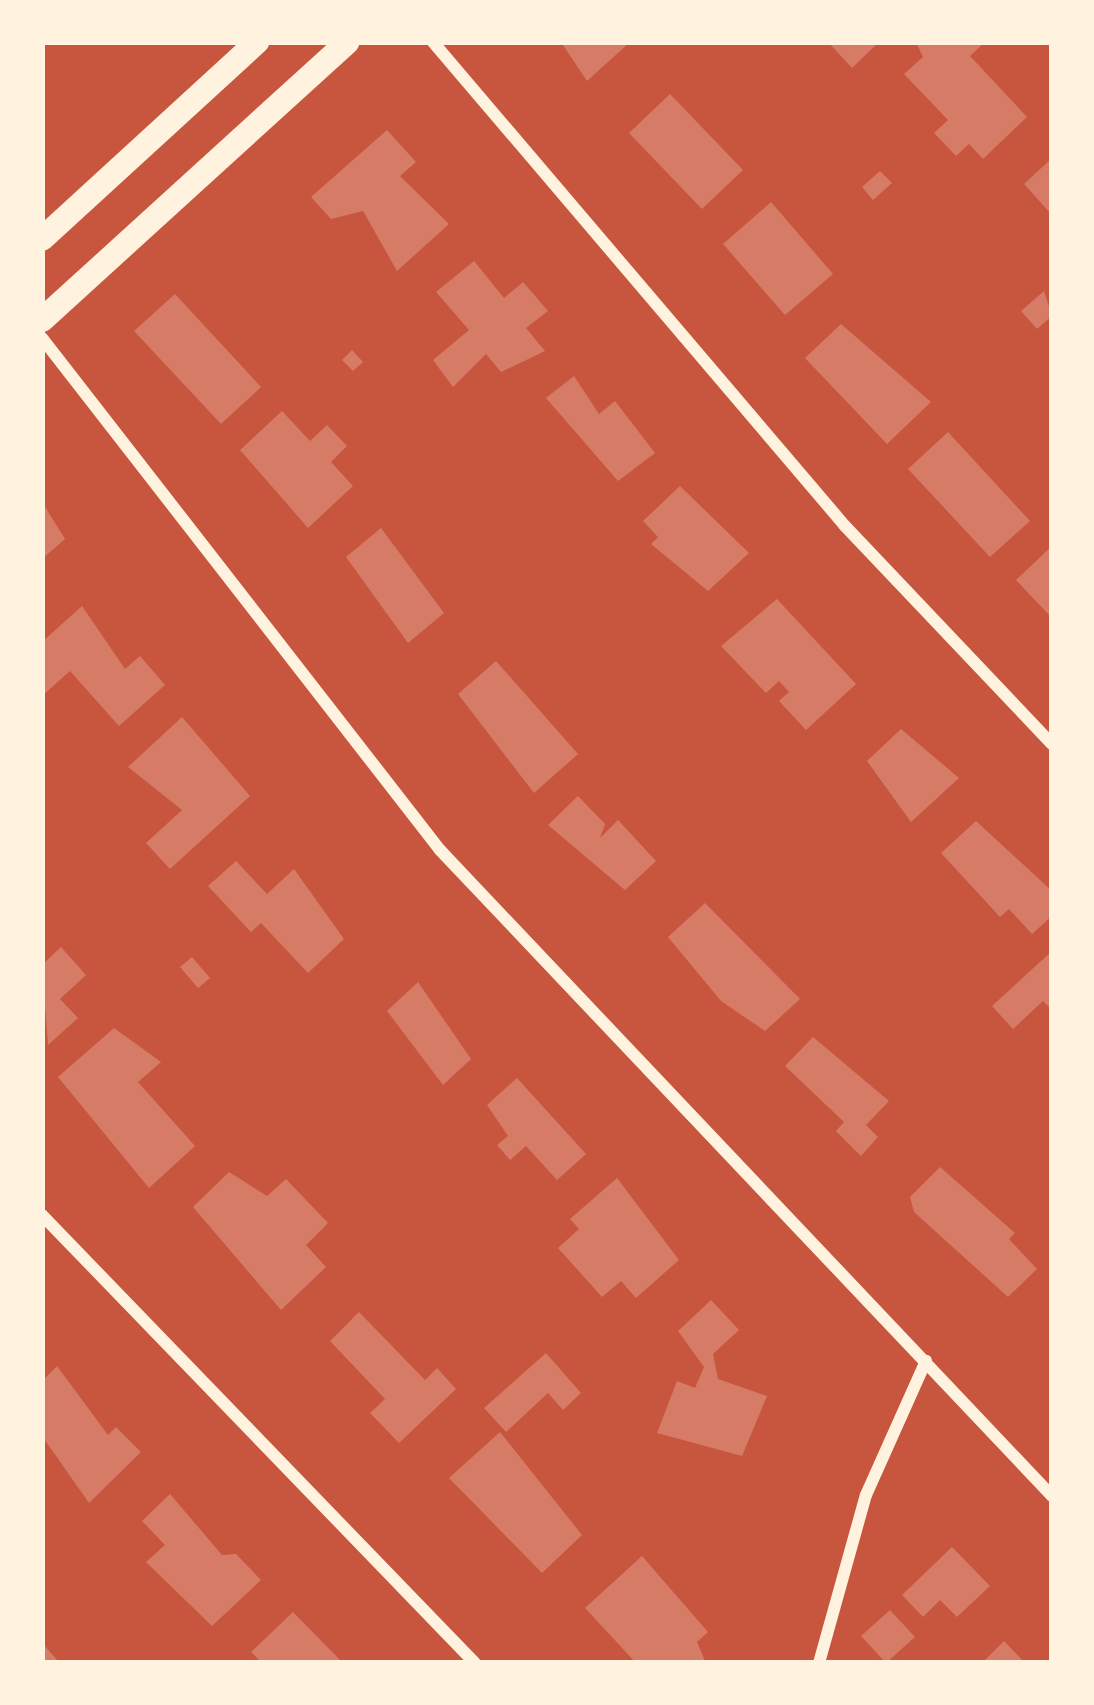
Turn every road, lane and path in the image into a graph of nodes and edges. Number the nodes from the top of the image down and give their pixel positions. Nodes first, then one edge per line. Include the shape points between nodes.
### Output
1 (256, 42) edge
2 (348, 42) edge
3 (433, 42) edge
4 (42, 238) edge
5 (42, 320) edge
6 (42, 338) edge
7 (1052, 744) edge
8 (42, 1215) edge
9 (926, 1361) junction
10 (1052, 1496) edge
11 (475, 1663) edge
12 (819, 1663) edge

1 - 4 main road
2 - 5 main road
3 - 7 street via 845,526
6 - 9 street via 440,850
8 - 11 street
9 - 10 street
9 - 12 street via 866,1496

